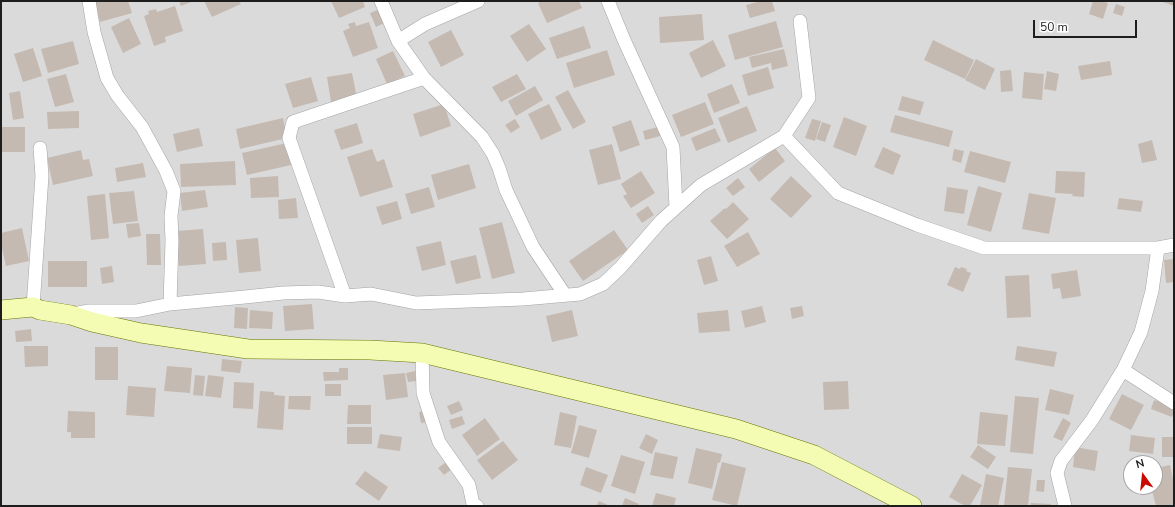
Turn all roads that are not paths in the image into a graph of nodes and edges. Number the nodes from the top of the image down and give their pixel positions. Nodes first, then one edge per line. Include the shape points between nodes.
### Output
1 (89, 1) edge
2 (381, 1) edge
3 (478, 1) edge
4 (608, 1) edge
5 (800, 21) dead end
6 (398, 41) junction
7 (424, 78) junction
8 (784, 136) junction
9 (40, 148) dead end
10 (676, 207) junction
11 (1174, 245) edge
12 (1158, 248) junction
13 (565, 295) junction
14 (345, 296) junction
15 (170, 304) junction
16 (33, 306) junction
17 (1, 310) edge
18 (71, 315) junction
19 (422, 353) junction
20 (1123, 370) junction
21 (1174, 403) edge
22 (476, 506) edge
23 (912, 506) edge
24 (1064, 506) edge

1 - 15 street via 94,32 107,78 142,127 174,191 171,216
2 - 6 street
3 - 6 street via 425,24
4 - 10 street via 674,147
5 - 8 street via 810,98
6 - 7 street
7 - 13 street via 482,137 499,168 506,190 533,246
7 - 14 street via 292,122 289,138
8 - 10 street via 702,185
8 - 12 street via 838,193 917,225 984,248
9 - 16 street via 42,176
10 - 13 street via 603,284 580,294
11 - 12 street
12 - 20 street via 1152,291 1141,332
13 - 14 street via 516,300 416,303 371,294
14 - 15 street via 318,292 283,293
15 - 18 street via 136,311 89,311
16 - 17 street
16 - 18 street via 40,310
18 - 19 street via 141,333 248,349
19 - 22 street via 423,393 439,442 469,485 473,504
19 - 23 street via 736,429 814,455
20 - 21 street
20 - 24 street via 1092,420 1061,461 1057,472

